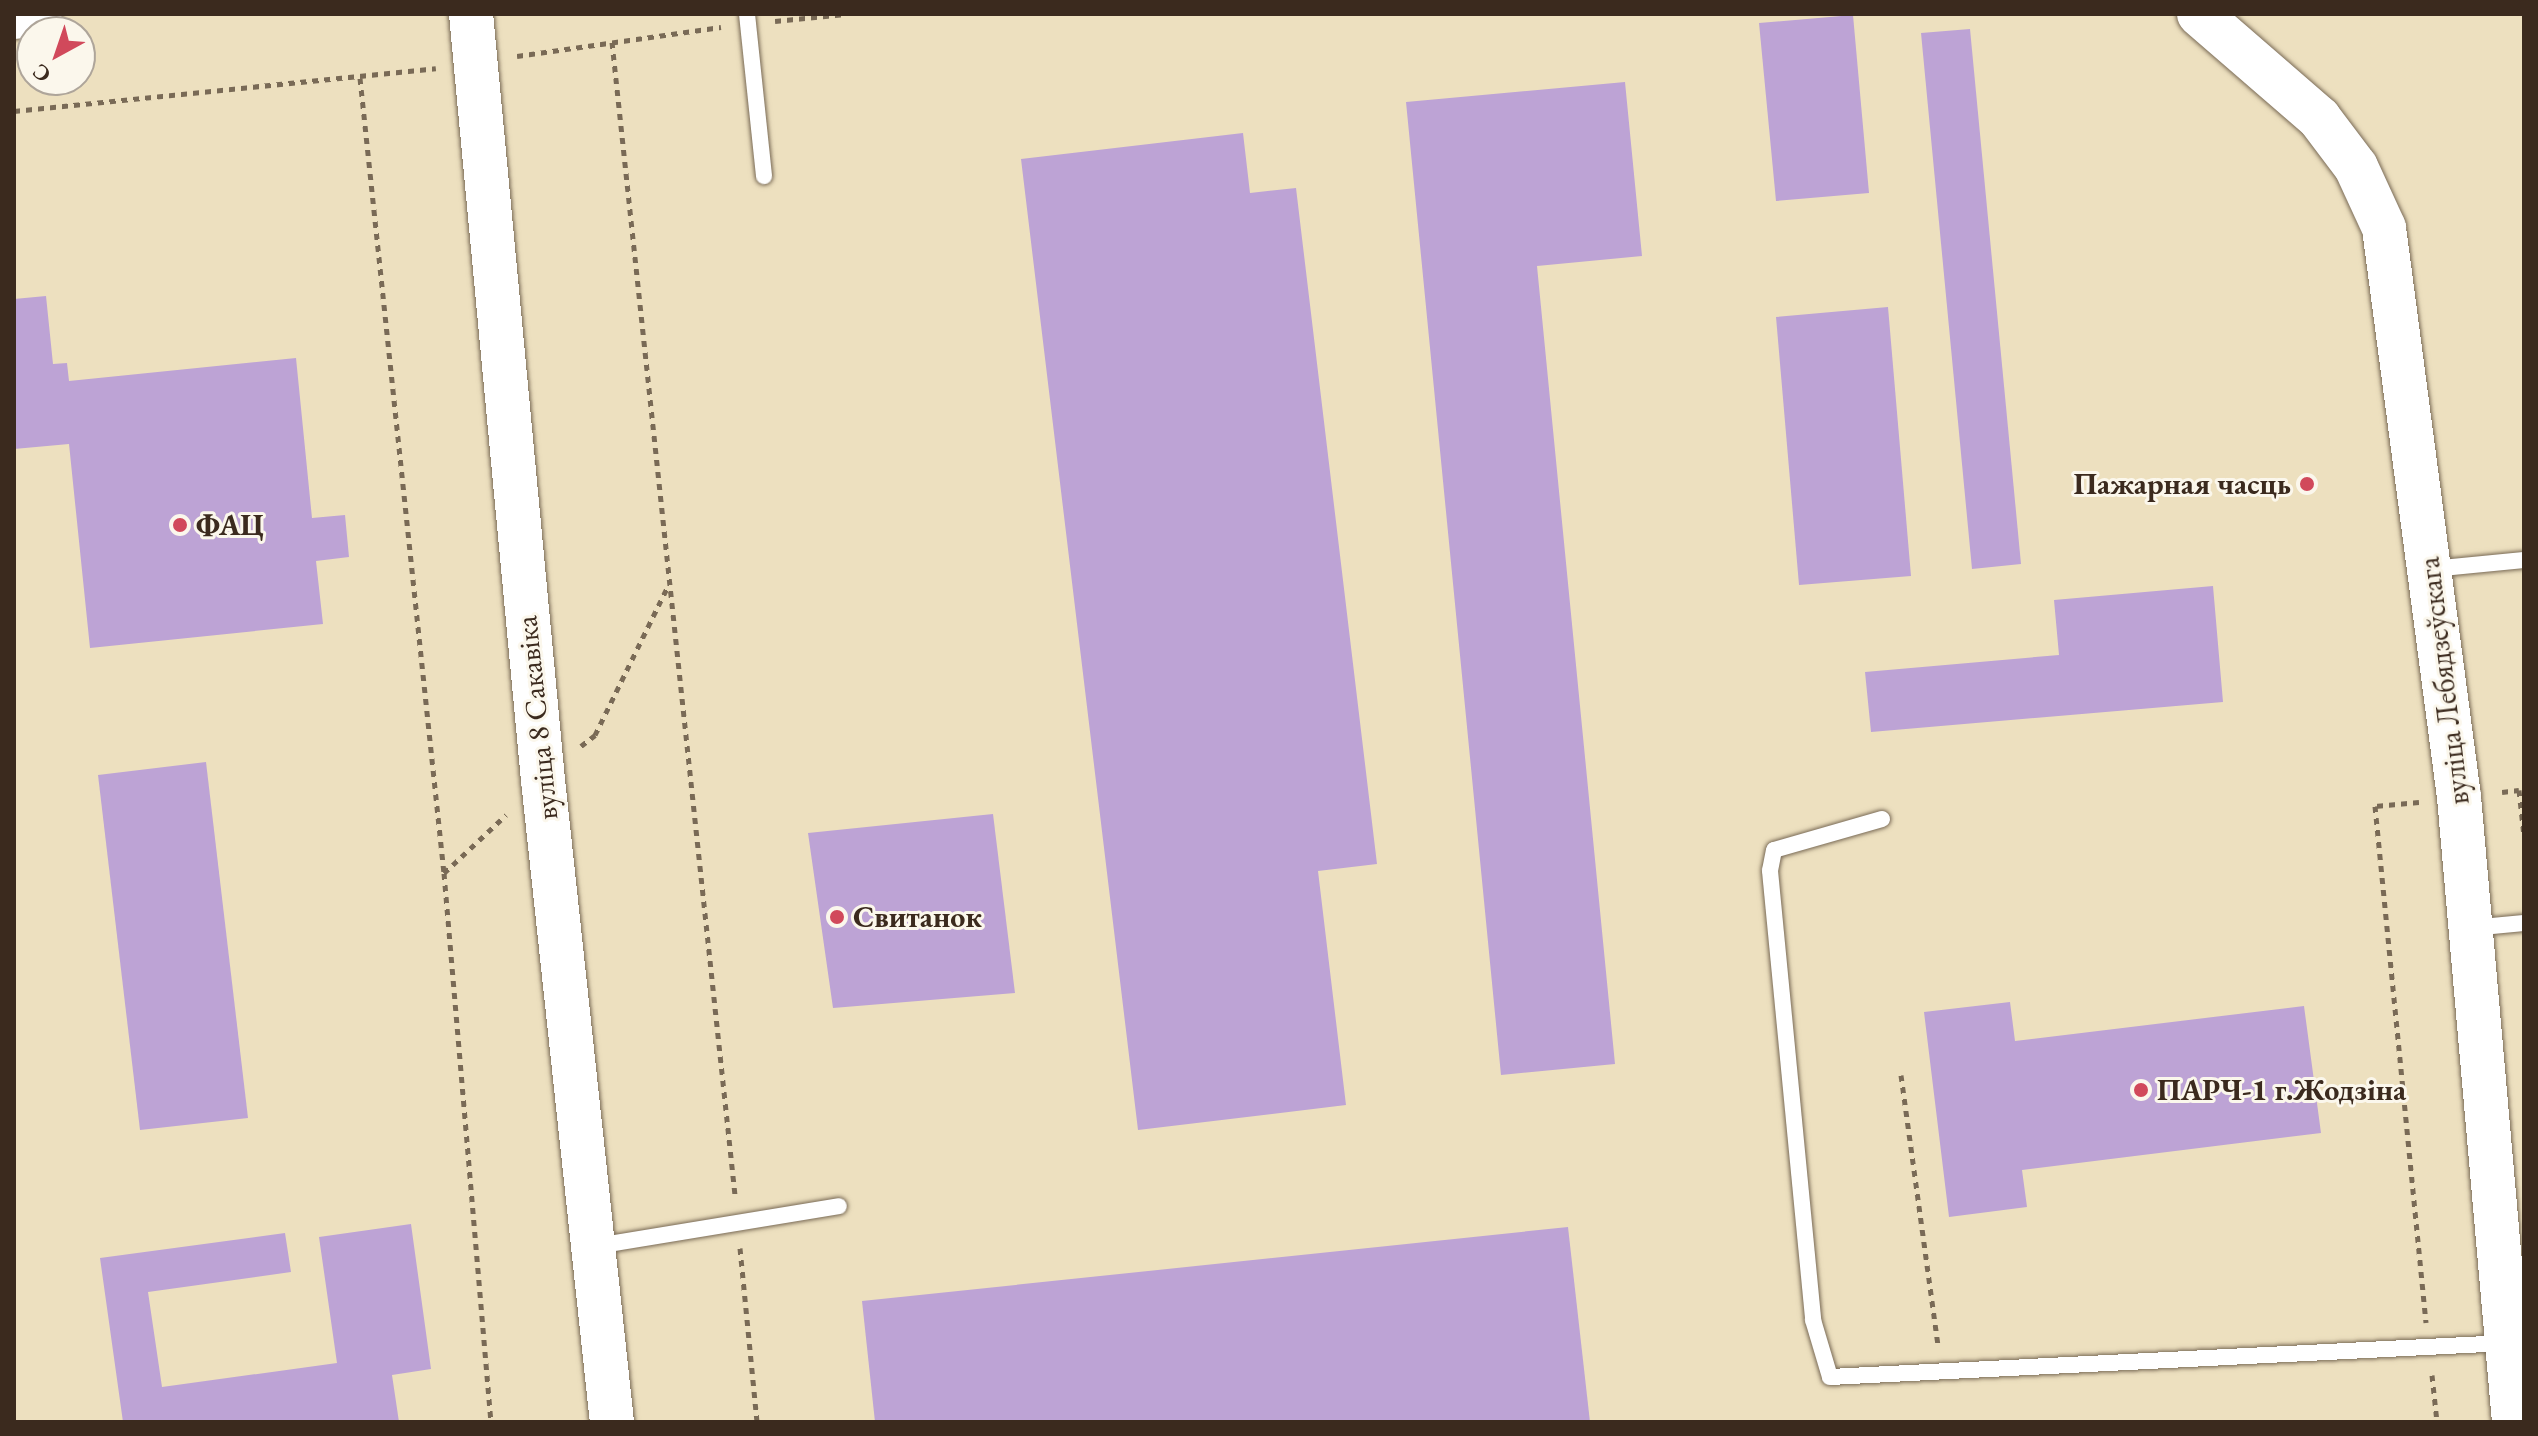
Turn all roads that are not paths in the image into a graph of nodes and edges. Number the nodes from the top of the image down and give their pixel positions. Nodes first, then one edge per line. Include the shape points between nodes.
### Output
1 (40, 14) edge
2 (471, 14) edge
3 (2199, 14) edge
4 (14, 17) edge
5 (748, 19) edge
6 (764, 176) dead end
7 (2524, 560) edge
8 (2430, 569) junction
9 (1882, 819) dead end
10 (2524, 923) edge
11 (2470, 928) junction
12 (839, 1206) dead end
13 (594, 1247) junction
14 (2505, 1343) junction
15 (612, 1422) edge
16 (2514, 1422) edge

1 - 4 main road
2 - 13 main road, вуліца 8 Сакавіка via 541,764
3 - 8 main road, вуліца Лебядзеўскага via 2319,118 2356,167 2384,228
5 - 6 lane
7 - 8 lane
8 - 11 main road, вуліца Лебядзеўскага
9 - 14 lane via 1774,850 1770,871 1813,1320 1830,1377
10 - 11 lane
11 - 14 main road, вуліца Лебядзеўскага
12 - 13 lane
13 - 15 main road, вуліца 8 Сакавіка
14 - 16 main road, вуліца Лебядзеўскага

